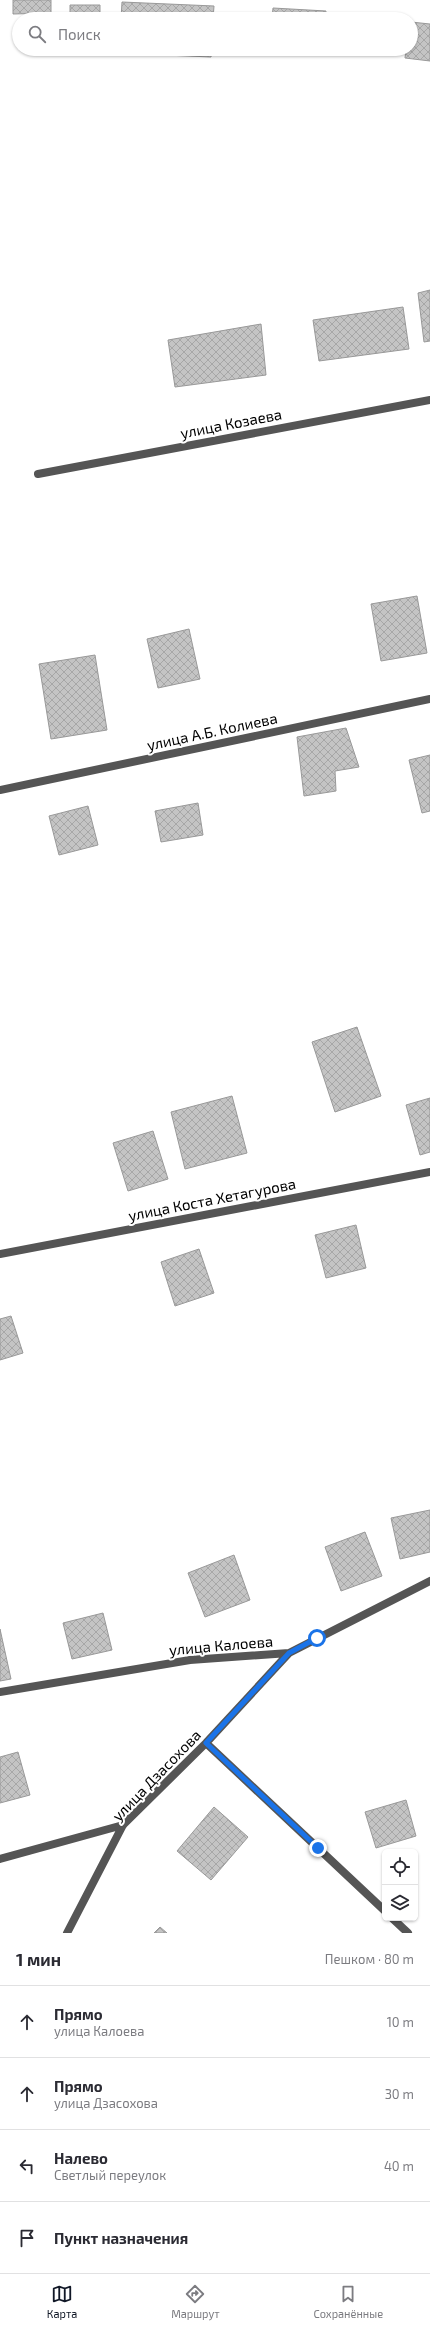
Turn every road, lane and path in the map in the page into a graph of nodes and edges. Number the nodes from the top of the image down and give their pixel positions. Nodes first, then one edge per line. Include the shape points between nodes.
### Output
1 (430, 400) edge
2 (38, 474) dead end
3 (430, 699) edge
4 (0, 790) edge
5 (430, 1172) edge
6 (0, 1254) edge
7 (430, 1581) edge
8 (289, 1653) junction
9 (0, 1692) edge
10 (206, 1743) junction
11 (123, 1826) junction
12 (0, 1859) edge
13 (382, 1908) edge
14 (395, 1921) edge
15 (67, 1933) edge
16 (408, 1933) edge

1 - 2 street, улица Козаева
3 - 4 street, улица А.Б. Колиева
5 - 6 street, улица Коста Хетагурова
7 - 8 street, улица Калоева
8 - 9 street, улица Калоева via 190,1660
8 - 10 street, улица Дзасохова
10 - 11 street, улица Дзасохова
10 - 13 street
11 - 12 street
11 - 15 street, улица Дзасохова
14 - 16 street

